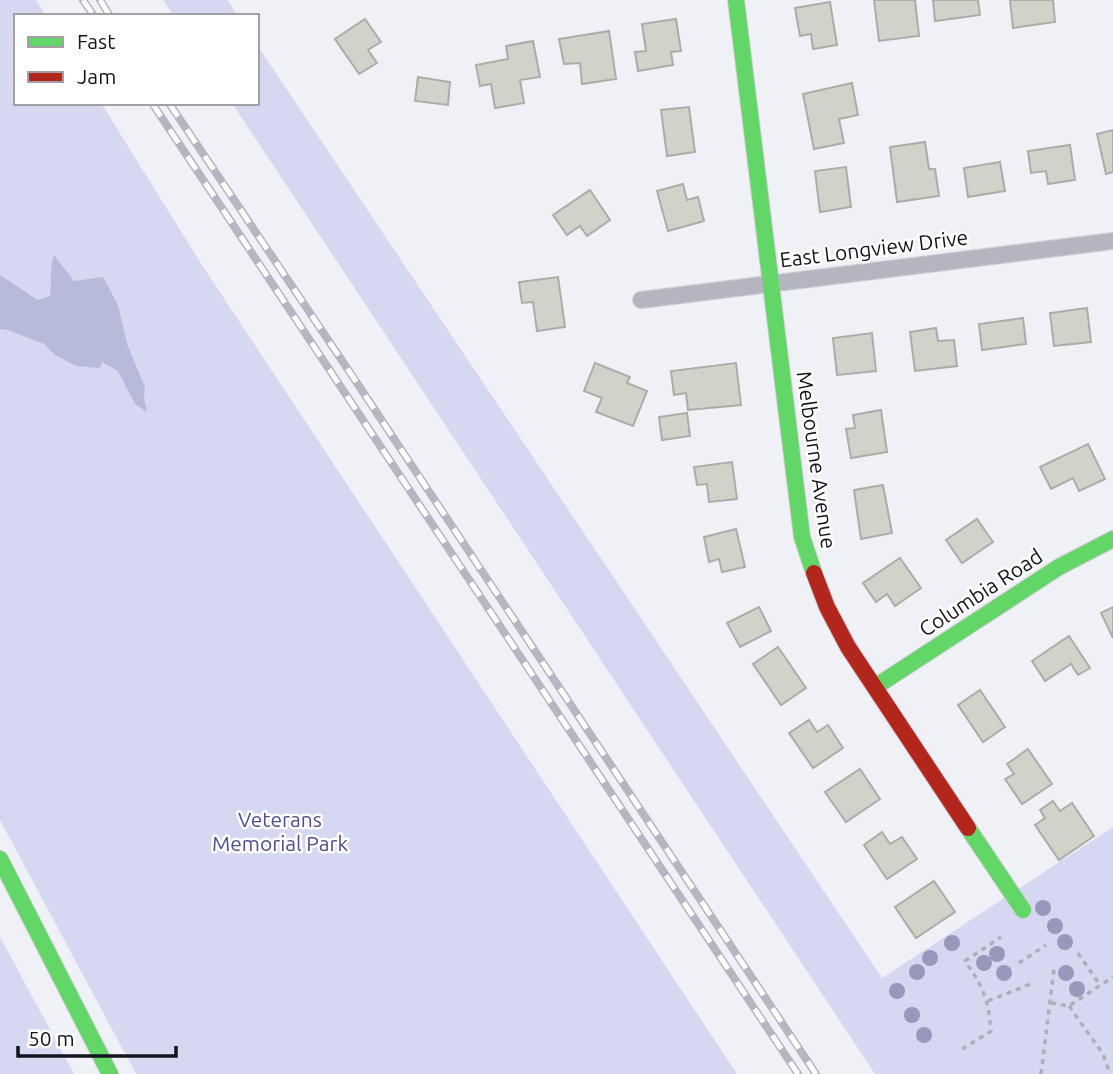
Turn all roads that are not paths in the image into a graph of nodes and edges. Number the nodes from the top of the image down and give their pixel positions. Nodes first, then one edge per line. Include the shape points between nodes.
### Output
1 (736, 0) edge
2 (1113, 241) edge
3 (771, 284) junction
4 (640, 300) dead end
5 (1113, 539) edge
6 (875, 687) junction
7 (0, 859) edge
8 (1023, 910) dead end
9 (110, 1074) edge

1 - 3 street, Melbourne Avenue
2 - 3 street, East Longview Drive
3 - 4 street, East Longview Drive
3 - 6 street, Melbourne Avenue via 802,537 835,626
5 - 6 street, Columbia Road via 1059,567
6 - 8 street, Melbourne Avenue
7 - 9 street

